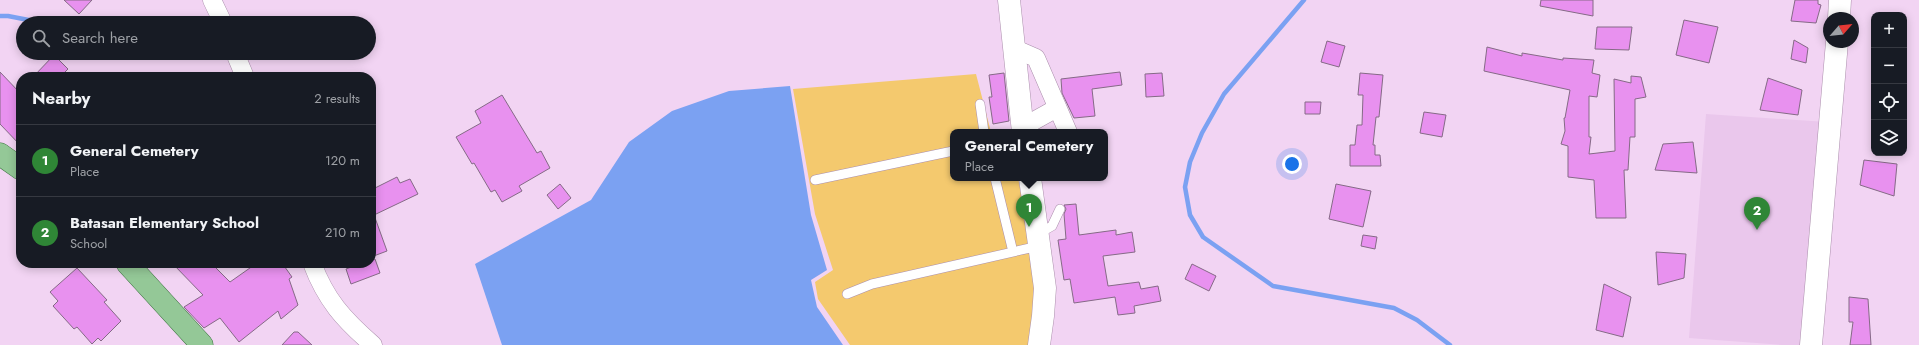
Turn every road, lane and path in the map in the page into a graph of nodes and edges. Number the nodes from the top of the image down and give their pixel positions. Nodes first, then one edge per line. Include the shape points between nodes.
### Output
1 (212, 0) edge
2 (1009, 0) edge
3 (1840, 0) edge
4 (1839, 12) edge
5 (220, 16) edge
6 (1014, 48) junction
7 (1836, 48) edge
8 (239, 60) edge
9 (243, 72) edge
10 (980, 104) dead end
11 (1057, 108) junction
12 (984, 129) edge
13 (1019, 129) edge
14 (1021, 129) edge
15 (1067, 129) edge
16 (950, 152) edge
17 (0, 154) edge
18 (16, 165) edge
19 (815, 180) dead end
20 (996, 181) edge
21 (1030, 181) edge
22 (1060, 209) dead end
23 (1038, 240) junction
24 (1013, 252) junction
25 (132, 268) edge
26 (314, 268) edge
27 (846, 294) dead end
28 (202, 345) edge
29 (373, 345) edge
30 (1039, 345) edge
31 (1811, 345) edge

1 - 5 street
2 - 6 street
3 - 4 street
6 - 11 street via 1036,58
6 - 13 street
7 - 31 street
8 - 9 street
10 - 12 lane
11 - 14 street
11 - 15 street
16 - 19 lane
17 - 18 main road
20 - 24 lane
21 - 23 street
22 - 23 lane via 1052,226
23 - 24 lane
23 - 30 street via 1045,288
24 - 27 lane via 872,284
25 - 28 main road
26 - 29 street via 335,308

